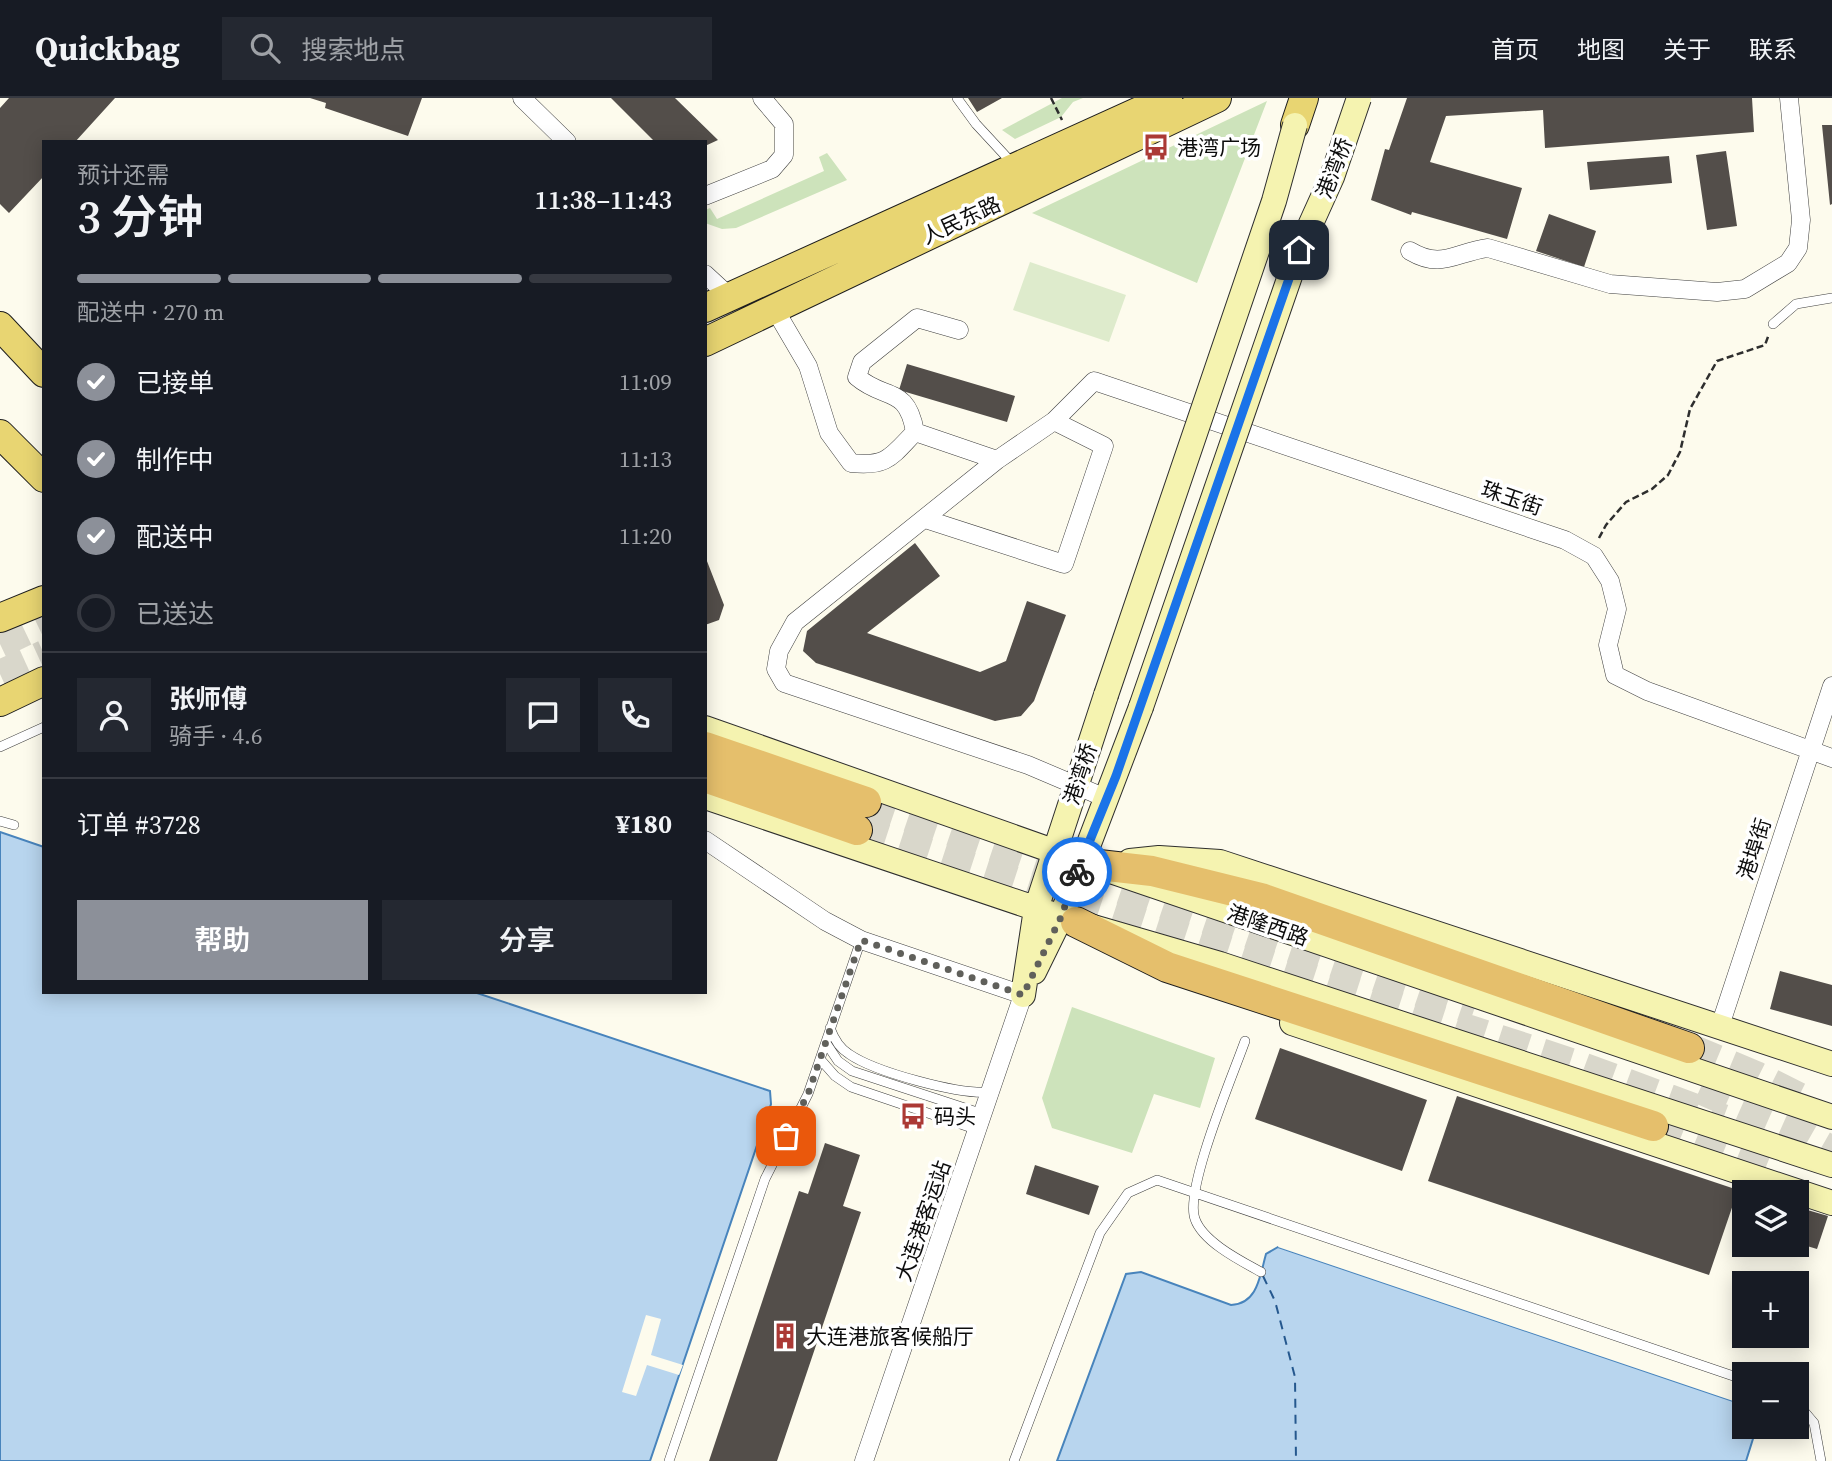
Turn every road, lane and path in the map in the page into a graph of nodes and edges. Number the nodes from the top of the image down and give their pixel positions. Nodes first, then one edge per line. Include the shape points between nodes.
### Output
1 (522, 98) edge
2 (762, 98) edge
3 (957, 98) edge
4 (1051, 98) edge
5 (1168, 98) edge
6 (1217, 98) edge
7 (1304, 98) edge
8 (1359, 98) edge
9 (1789, 98) edge
10 (1293, 111) edge
11 (1064, 123) dead end
12 (565, 140) edge
13 (1017, 167) junction
14 (707, 195) edge
15 (1410, 251) dead end
16 (707, 278) edge
17 (1832, 298) edge
18 (718, 303) edge
19 (781, 320) dead end
20 (1773, 324) joint
21 (0, 326) edge
22 (959, 330) dead end
23 (707, 341) edge
24 (42, 371) edge
25 (1054, 421) junction
26 (915, 432) junction
27 (0, 434) edge
28 (997, 460) junction
29 (42, 476) edge
30 (925, 519) junction
31 (1594, 555) junction
32 (40, 597) edge
33 (0, 618) edge
34 (42, 682) edge
35 (1832, 686) edge
36 (0, 702) edge
37 (42, 728) edge
38 (707, 729) edge
39 (0, 747) edge
40 (707, 748) edge
41 (1811, 751) junction
42 (1832, 758) edge
43 (707, 777) edge
44 (1076, 787) junction
45 (707, 798) edge
46 (1108, 799) junction
47 (0, 821) edge
48 (14, 825) dead end
49 (707, 841) edge
50 (1056, 852) junction
51 (1086, 863) junction
52 (1037, 909) junction
53 (1068, 920) junction
54 (861, 940) junction
55 (1023, 995) junction
56 (1720, 1026) junction
57 (831, 1028) junction
58 (1245, 1041) dead end
59 (825, 1043) junction
60 (1689, 1048) tunnel mouth
61 (820, 1059) junction
62 (1832, 1064) edge
63 (990, 1093) junction
64 (1832, 1117) edge
65 (980, 1122) junction
66 (1653, 1126) tunnel mouth
67 (1832, 1165) edge
68 (1193, 1192) junction
69 (1832, 1203) edge
70 (1261, 1272) dead end
71 (1732, 1376) edge
72 (1809, 1417) edge
73 (669, 1461) edge
74 (864, 1461) edge
75 (1014, 1461) edge
76 (1821, 1461) edge

1 - 12 street
2 - 14 street via 783,124 784,155 772,169
3 - 13 lane
4 - 11 path
5 - 13 main road, 人民东路
6 - 23 main road, 人民东路
7 - 10 main road
8 - 46 main road, 港湾桥, bridge via 1332,177 1299,250
9 - 15 street via 1801,220 1798,248 1788,263 1745,289 1717,292 1611,284 1488,248 1467,251 1444,262 1425,260
10 - 44 main road, 港湾桥, bridge via 1274,201
13 - 18 main road, 人民东路
16 - 18 street
17 - 20 lane via 1796,304
19 - 26 street via 808,366 828,433 850,463 873,465 889,459
20 - 31 path via 1765,345 1717,361 1690,409 1680,452 1668,475 1626,502 1606,524
21 - 24 main road
22 - 26 street via 917,318 862,362 857,377 897,395 911,411
25 - 28 street
25 - 30 street via 1104,446 1064,564
25 - 31 street, 珠玉街 via 1094,381 1565,540
26 - 28 street
27 - 29 main road
28 - 30 street
30 - 44 street via 795,622 779,651 776,669 784,683 1028,765
31 - 41 street via 1610,581 1617,609 1608,645 1615,675
32 - 33 main road
34 - 36 main road
35 - 41 street, 港埠街
37 - 39 lane
38 - 50 main road, 港隆西路
40 - 43 highway via 862,816
41 - 42 street
41 - 56 street, 港埠街
44 - 46 street
44 - 50 main road, 港湾桥
45 - 52 main road
46 - 51 main road, 港湾桥
47 - 48 lane
49 - 54 street
50 - 51 main road, 港隆西路
50 - 52 main road, 港湾桥
51 - 53 main road, 港湾桥
51 - 56 main road via 1159,858 1220,862
51 - 60 highway via 1152,871 1261,898
51 - 64 main road, 港隆西路
52 - 53 main road
52 - 55 main road, 港湾桥
53 - 55 main road, 港湾桥
53 - 66 highway via 1167,967
53 - 67 main road via 1220,964
53 - 69 main road via 1105,950 1177,985
54 - 55 street
54 - 57 lane
55 - 63 street, 大连港客运站
56 - 62 main road
57 - 59 lane
57 - 63 lane via 841,1048 859,1059 952,1090
58 - 68 lane
59 - 61 lane
59 - 65 lane via 852,1071
61 - 65 lane via 851,1087
61 - 73 lane via 808,1094 765,1179
63 - 65 street, 大连港客运站
65 - 74 street, 大连港客运站
68 - 70 lane via 1195,1220 1224,1252
68 - 71 lane
68 - 75 lane via 1157,1180 1128,1193 1100,1233
72 - 76 lane

